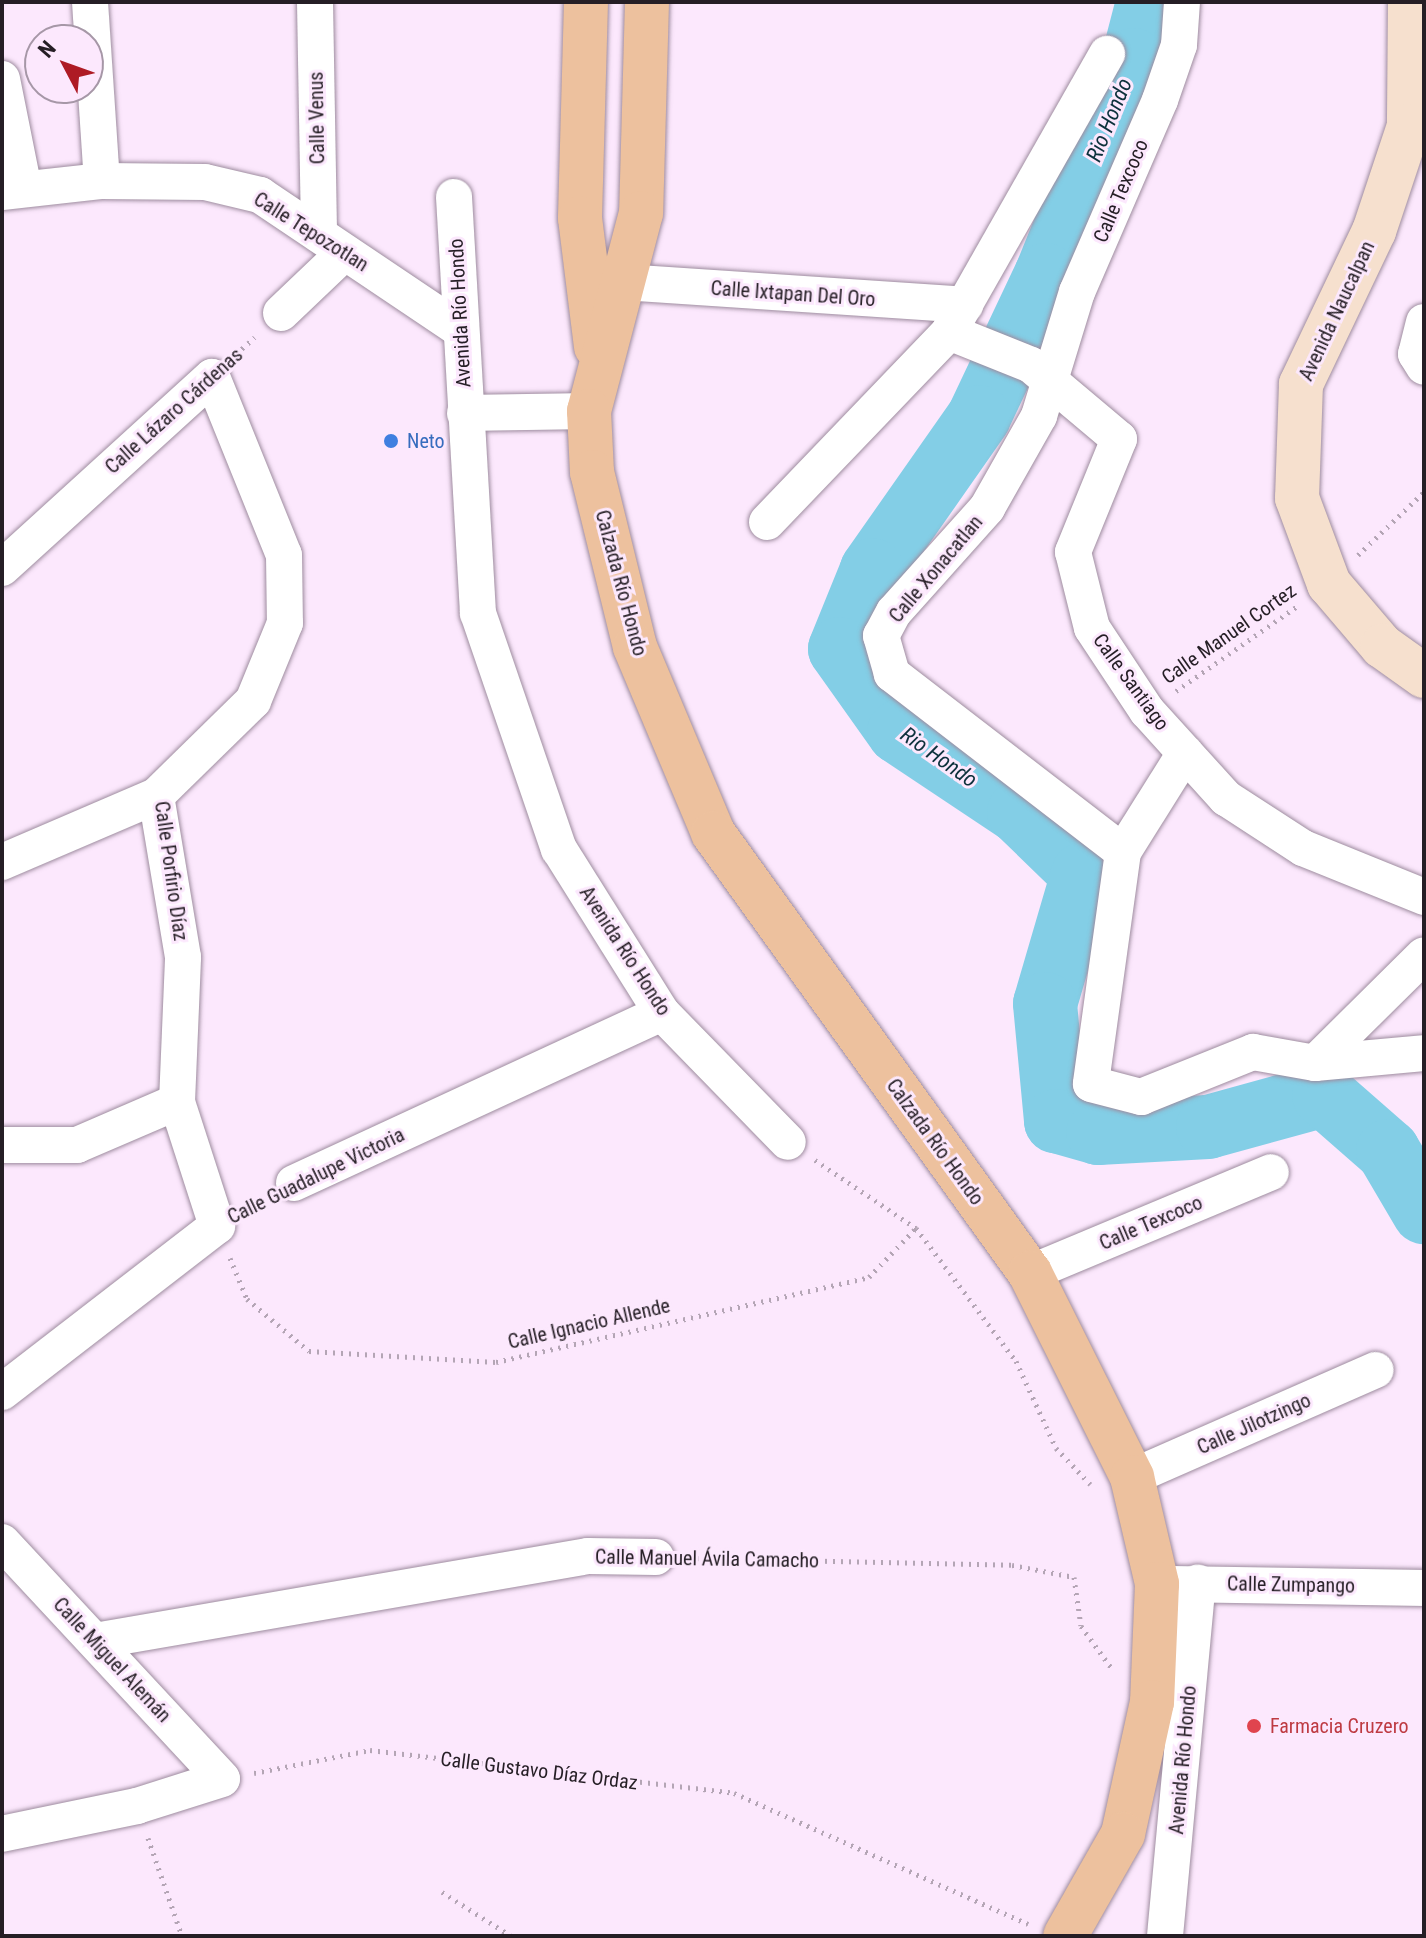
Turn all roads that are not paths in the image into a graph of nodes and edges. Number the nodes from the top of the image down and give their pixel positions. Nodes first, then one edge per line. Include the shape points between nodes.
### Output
1 (90, 2) edge
2 (315, 2) edge
3 (586, 2) edge
4 (647, 2) edge
5 (1182, 2) edge
6 (1410, 2) edge
7 (1107, 54) dead end
8 (2, 79) edge
9 (102, 181) junction
10 (13, 191) edge
11 (454, 197) dead end
12 (332, 243) junction
13 (622, 282) junction
14 (281, 313) road end
15 (957, 318) junction
16 (1424, 322) edge
17 (461, 330) junction
18 (598, 365) junction
19 (1424, 367) edge
20 (1039, 371) junction
21 (212, 377) joint
22 (589, 411) junction
23 (465, 413) junction
24 (767, 522) dead end
25 (3, 565) edge
26 (1424, 676) edge
27 (1185, 753) junction
28 (156, 796) junction
29 (1123, 852) junction
30 (2, 862) edge
31 (1424, 897) edge
32 (1424, 955) edge
33 (662, 1013) junction
34 (1424, 1053) edge
35 (1315, 1063) junction
36 (177, 1102) junction
37 (788, 1142) road end
38 (2, 1145) edge
39 (1271, 1172) dead end
40 (294, 1183) dead end
41 (217, 1226) joint
42 (1030, 1273) junction
43 (1376, 1370) dead end
44 (2, 1392) edge
45 (1114, 1483) junction
46 (2, 1542) edge
47 (656, 1557) road end
48 (1177, 1584) junction
49 (1424, 1588) edge
50 (95, 1641) junction
51 (2, 1834) edge
52 (1053, 1933) edge
53 (1165, 1936) edge

1 - 9 street
2 - 12 street, Calle Venus
3 - 18 main road, Calzada Río Hondo via 580,218
4 - 13 main road, Calzada Río Hondo via 641,213
5 - 20 street, Calle Texcoco via 1179,45 1160,100
6 - 26 main road, Avenida Naucalpan via 1409,126 1374,231 1301,384 1297,498 1329,584 1382,646
7 - 15 street
8 - 10 street
9 - 10 street, Calle Tepozotlan
9 - 12 street, Calle Tepozotlan via 219,185 260,195
11 - 17 street, Avenida Río Hondo
12 - 14 street
12 - 17 street, Calle Tepozotlan
13 - 15 street, Calle Ixtapan Del Oro
13 - 18 main road, Calzada Río Hondo
15 - 20 street, Calle Santiago via 982,346
15 - 24 street
16 - 19 street via 1416,354
17 - 23 street, Avenida Río Hondo
18 - 22 main road, Calzada Río Hondo
20 - 27 street, Calle Santiago via 1119,439 1073,552 1092,628 1147,711
20 - 29 street, Calle Xonacatlan via 1039,416 1014,465 961,542 894,612 881,636 883,655 892,674
21 - 25 street, Calle Lázaro Cárdenas
21 - 28 street, Calle Porfirio Díaz via 284,555 285,623 253,701
22 - 23 street
22 - 42 main road, Calzada Río Hondo via 592,472 635,647 713,833
23 - 33 street, Avenida Río Hondo via 478,613 559,849
27 - 29 street
27 - 31 street, Calle Santiago via 1226,798 1303,848
28 - 30 street
28 - 36 street, Calle Porfirio Díaz via 183,957
29 - 35 street via 1091,1084 1141,1097 1253,1052
32 - 35 street
33 - 37 street, Avenida Río Hondo
33 - 40 street, Calle Guadalupe Victoria
34 - 35 street
36 - 38 street via 77,1145
36 - 41 street, Calle Porfirio Díaz
39 - 42 street, Calle Texcoco
41 - 44 street, Calle Guadalupe Victoria
42 - 45 main road, Calzada Río Hondo
43 - 45 street, Calle Jilotzingo
45 - 48 main road, Calzada Río Hondo
46 - 50 street, Calle Miguel Alemán
47 - 50 street, Calle Manuel Ávila Camacho via 588,1556
48 - 49 street, Calle Zumpango
48 - 52 main road, Calzada Río Hondo via 1123,1834
48 - 53 street, Avenida Río Hondo
50 - 51 street, Calle Miguel Alemán via 222,1779 137,1806

